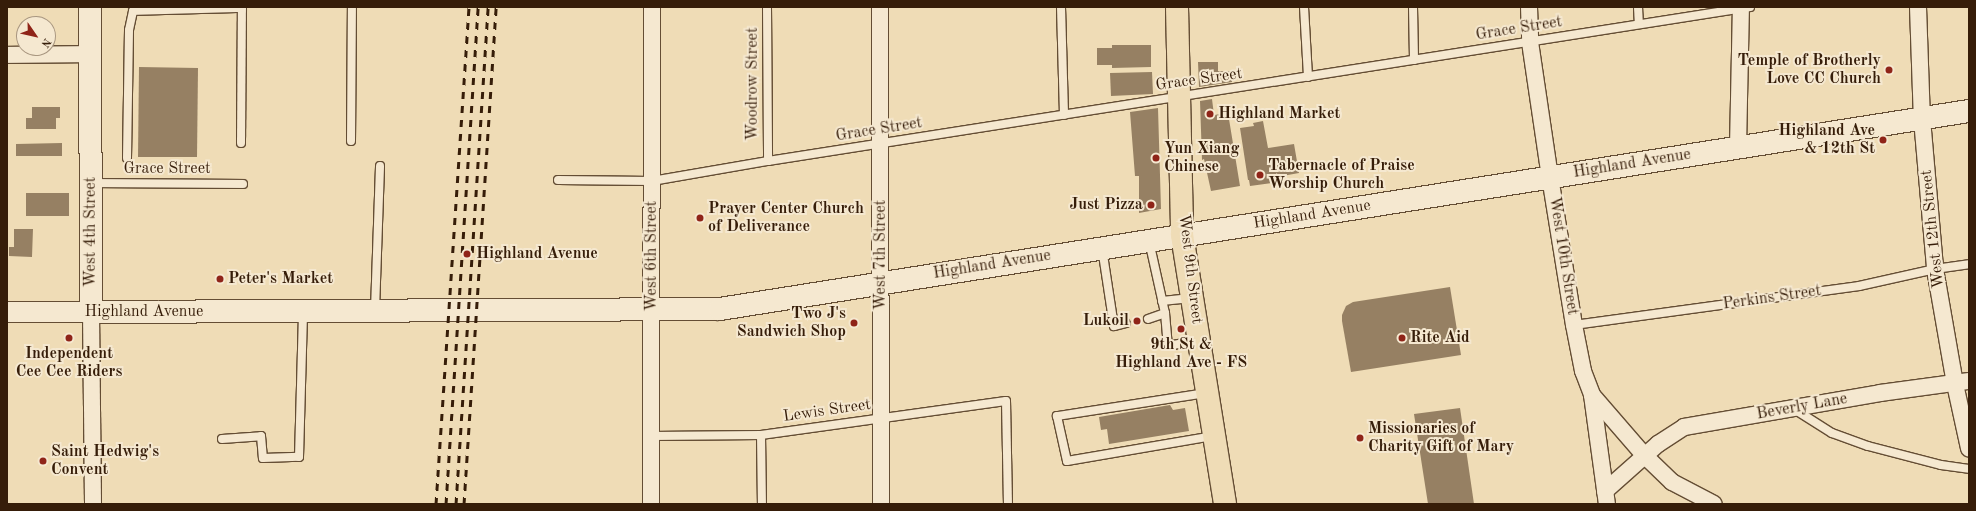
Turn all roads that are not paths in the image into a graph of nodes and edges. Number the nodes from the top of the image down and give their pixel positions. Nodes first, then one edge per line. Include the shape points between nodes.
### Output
1 (90, 7) edge
2 (242, 7) edge
3 (352, 7) edge
4 (652, 7) edge
5 (767, 7) edge
6 (880, 7) edge
7 (1061, 7) edge
8 (1177, 7) edge
9 (1304, 7) edge
10 (1413, 7) edge
11 (1529, 7) edge
12 (1638, 7) edge
13 (1744, 7) edge
14 (1918, 7) edge
15 (1639, 24) junction
16 (1530, 42) junction
17 (90, 54) junction
18 (7, 55) edge
19 (1414, 60) junction
20 (1308, 77) junction
21 (1179, 96) junction
22 (1969, 111) edge
23 (1064, 115) junction
24 (1922, 119) junction
25 (351, 141) dead end
26 (241, 143) dead end
27 (880, 144) junction
28 (1738, 147) junction
29 (127, 158) dead end
30 (768, 161) junction
31 (380, 166) dead end
32 (1550, 177) junction
33 (558, 180) dead end
34 (652, 181) junction
35 (91, 184) junction
36 (243, 184) dead end
37 (1182, 235) junction
38 (1149, 240) junction
39 (1102, 248) junction
40 (1969, 264) edge
41 (1935, 269) junction
42 (881, 283) junction
43 (1192, 298) junction
44 (1162, 301) junction
45 (651, 310) junction
46 (303, 311) junction
47 (375, 311) junction
48 (7, 312) edge
49 (91, 312) junction
50 (1164, 313) junction
51 (1148, 318) dead end
52 (1126, 323) dead end
53 (1574, 325) junction
54 (1199, 339) junction
55 (1962, 382) edge
56 (1207, 392) junction
57 (1592, 395) junction
58 (1794, 408) junction
59 (881, 418) junction
60 (761, 435) junction
61 (651, 436) junction
62 (1214, 436) junction
63 (222, 440) dead end
64 (1969, 448) edge
65 (1644, 455) junction
66 (1969, 469) edge
67 (1606, 498) edge
68 (93, 504) edge
69 (651, 504) edge
70 (762, 504) edge
71 (881, 504) edge
72 (1008, 504) edge
73 (1225, 504) edge
74 (1714, 504) edge

1 - 17 main road, West 4th Street
2 - 26 lane
2 - 29 lane via 132,11 129,30
3 - 25 lane
4 - 34 street, West 6th Street
5 - 30 lane, Woodrow Street
6 - 27 street, West 7th Street
7 - 23 lane
8 - 21 main road, West 9th Street
9 - 20 lane
10 - 19 lane
11 - 16 street, West 10th Street
12 - 15 lane
13 - 15 lane, Grace Street
13 - 28 street
14 - 24 street, West 12th Street
15 - 16 lane, Grace Street
16 - 19 lane, Grace Street
16 - 32 street, West 10th Street
17 - 18 street
17 - 35 main road, West 4th Street
19 - 20 lane, Grace Street
20 - 21 lane, Grace Street
21 - 23 lane, Grace Street
21 - 37 main road, West 9th Street
22 - 24 main road, Highland Avenue
23 - 27 lane, Grace Street
24 - 28 main road, Highland Avenue
24 - 41 street, West 12th Street
27 - 30 lane, Grace Street
27 - 42 street, West 7th Street
28 - 32 main road, Highland Avenue
30 - 34 lane, Grace Street
31 - 47 lane
32 - 37 main road, Highland Avenue
32 - 53 street, West 10th Street
33 - 34 lane, Grace Street
34 - 45 street, West 6th Street
35 - 36 lane, Grace Street
35 - 49 main road, West 4th Street
37 - 38 main road, Highland Avenue
37 - 43 main road, West 9th Street
38 - 39 main road, Highland Avenue
38 - 44 lane
39 - 42 main road, Highland Avenue
39 - 52 lane via 1114,326
40 - 41 lane, Perkins Street
41 - 53 lane, Perkins Street via 1859,286
41 - 55 street, West 12th Street
42 - 45 main road, Highland Avenue via 720,309
42 - 59 street, West 7th Street
43 - 44 lane
43 - 54 main road, West 9th Street
44 - 50 lane
45 - 47 main road, Highland Avenue
45 - 61 street, West 6th Street
46 - 47 main road, Highland Avenue
46 - 49 main road, Highland Avenue
46 - 63 lane via 299,457 262,458 261,436
48 - 49 street, Highland Avenue
49 - 68 street, West 4th Street
50 - 51 lane
50 - 54 lane via 1168,346
53 - 57 street, West 10th Street via 1583,371
54 - 56 main road, West 9th Street
55 - 58 street, Beverly Lane
55 - 64 street, West 12th Street
56 - 62 main road, West 9th Street
56 - 62 lane via 1057,416 1067,461
57 - 65 street
57 - 67 street, West 10th Street
58 - 65 street, Beverly Lane via 1684,427
58 - 66 lane via 1832,433 1868,446 1941,465
59 - 60 lane, Lewis Street
59 - 71 street, West 7th Street
59 - 72 lane, Lewis Street via 1006,401
60 - 61 lane, Lewis Street
60 - 70 lane
61 - 69 street, West 6th Street
62 - 73 main road, West 9th Street
65 - 67 street
65 - 74 street via 1672,482

